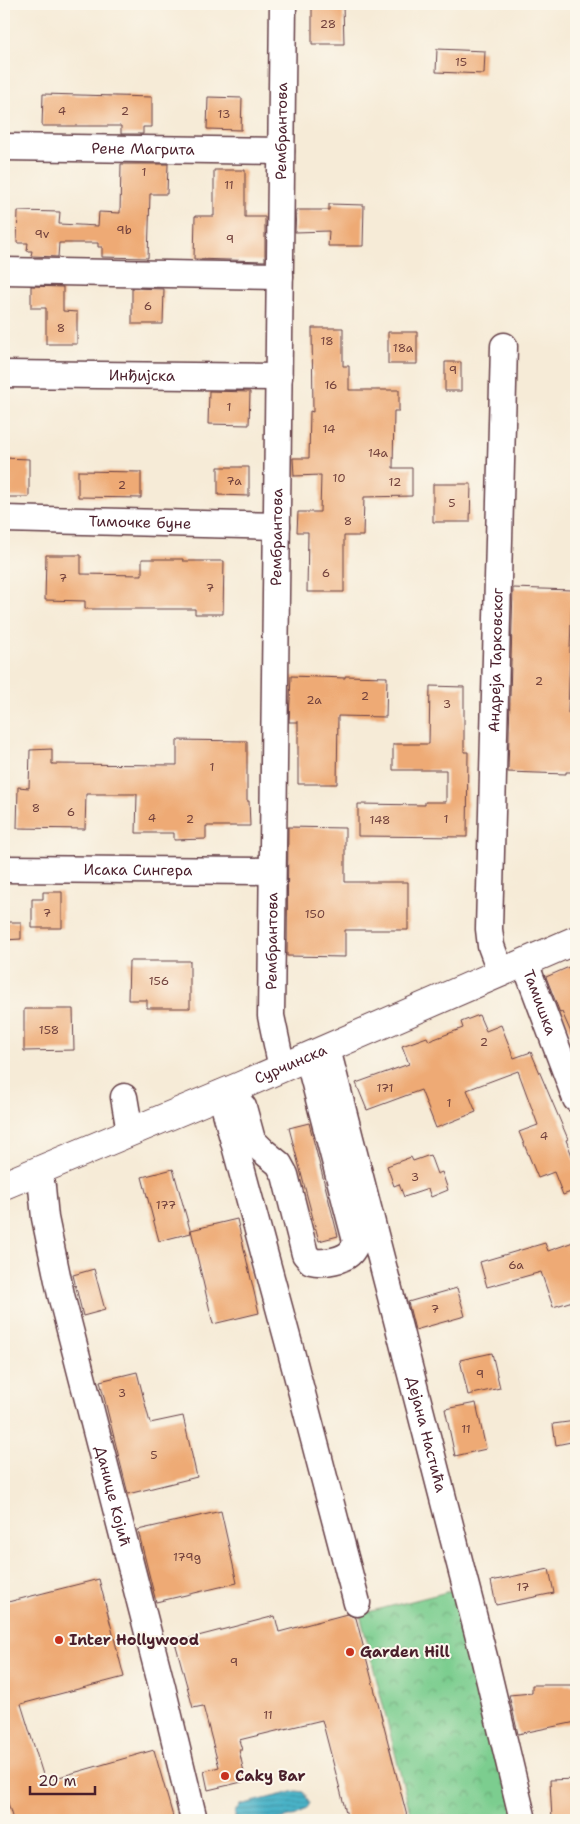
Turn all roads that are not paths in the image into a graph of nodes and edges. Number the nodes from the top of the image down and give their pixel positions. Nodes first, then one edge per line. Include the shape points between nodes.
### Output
1 (283, 4) edge
2 (4, 148) edge
3 (281, 151) junction
4 (4, 271) edge
5 (280, 276) junction
6 (504, 346) dead end
7 (4, 374) edge
8 (279, 377) junction
9 (4, 519) edge
10 (277, 526) junction
11 (4, 869) edge
12 (272, 871) junction
13 (576, 940) edge
14 (513, 968) junction
15 (317, 1053) junction
16 (282, 1068) junction
17 (230, 1090) junction
18 (124, 1097) dead end
19 (576, 1099) edge
20 (130, 1132) junction
21 (38, 1171) junction
22 (4, 1186) edge
23 (357, 1603) dead end
24 (194, 1820) edge
25 (523, 1820) edge

1 - 3 street, Рембрантова
2 - 3 street, Рене Магрита
3 - 5 street, Рембрантова
4 - 5 street
5 - 8 street, Рембрантова
6 - 14 street, Андреја Тарковског via 489,921 491,946
7 - 8 street, Инђијска
8 - 10 street, Рембрантова
9 - 10 street, Тимочке буне
10 - 12 street, Рембрантова
11 - 12 street, Исака Сингера
12 - 16 street, Рембрантова via 270,1016
13 - 14 main road, Сурчинска
14 - 15 main road, Сурчинска
14 - 19 street, Тамишка
15 - 16 main road, Сурчинска
15 - 17 street via 356,1241 347,1256 322,1264 310,1261 305,1254 285,1175 279,1164 252,1140
15 - 25 street, Дејана Настића via 481,1647
16 - 17 main road, Сурчинска
17 - 20 main road, Сурчинска
17 - 23 street via 288,1338
18 - 20 street
20 - 21 main road, Сурчинска
21 - 22 main road, Сурчинска
21 - 24 street, Данице Којић via 61,1295

